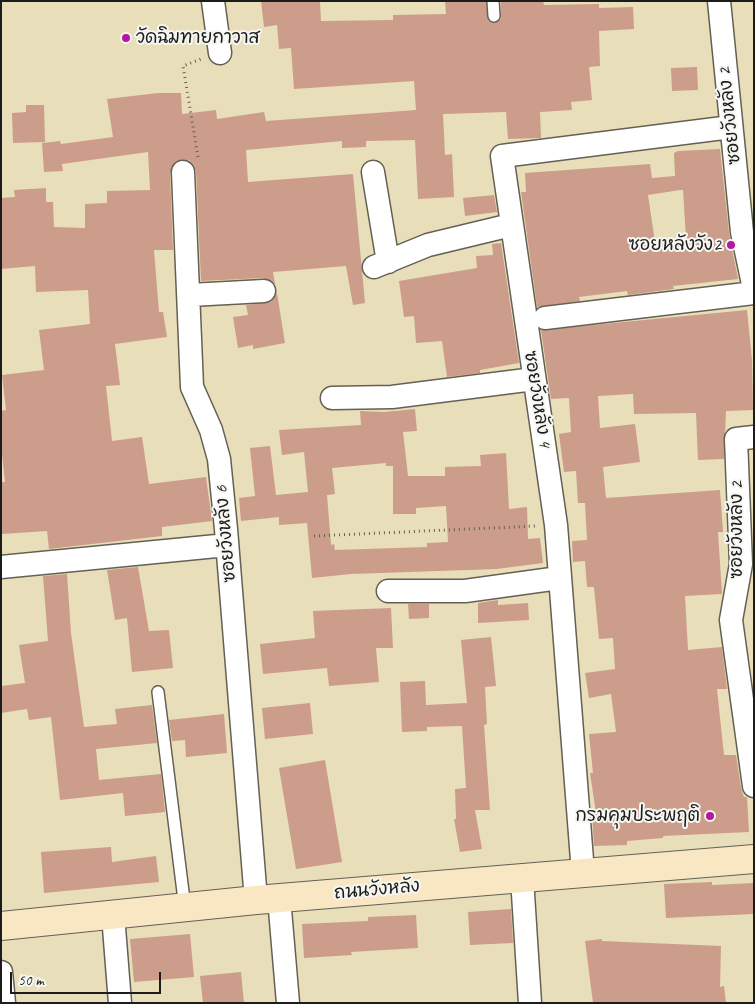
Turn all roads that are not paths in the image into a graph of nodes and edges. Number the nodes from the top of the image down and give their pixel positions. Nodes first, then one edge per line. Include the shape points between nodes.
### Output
1 (213, 1) edge
2 (493, 1) edge
3 (719, 1) edge
4 (494, 16) dead end
5 (220, 53) road end
6 (731, 127) junction
7 (183, 172) road end
8 (373, 172) dead end
9 (511, 225) junction
10 (748, 232) edge
11 (264, 291) dead end
12 (754, 291) edge
13 (190, 295) junction
14 (545, 318) dead end
15 (534, 379) junction
16 (332, 398) dead end
17 (754, 437) edge
18 (228, 545) junction
19 (1, 567) edge
20 (559, 578) junction
21 (388, 591) dead end
22 (158, 692) dead end
23 (754, 786) edge
24 (754, 859) edge
25 (583, 873) junction
26 (522, 878) junction
27 (267, 899) junction
28 (185, 908) junction
29 (113, 915) junction
30 (1, 926) edge
31 (1, 972) edge
32 (4, 1003) edge
33 (120, 1003) edge
34 (288, 1003) edge
35 (530, 1003) edge

1 - 5 street
2 - 4 lane
3 - 6 street, ซอยวังหลัง 2
6 - 9 street, ซอยวังหลัง 4 via 504,155 501,159
6 - 10 street, ซอยวังหลัง 2
7 - 13 street, ซอยวังหลัง 6
8 - 9 street via 381,265 428,245
9 - 15 street, ซอยวังหลัง 4
10 - 12 street, ซอยวังหลัง 2
11 - 13 street
12 - 14 street
13 - 18 street, ซอยวังหลัง 6 via 192,387 211,430 219,459
15 - 16 street via 392,396
15 - 20 street, ซอยวังหลัง 4 via 556,524
17 - 23 street, ซอยวังหลัง 2 via 736,439 741,564 731,620
18 - 19 street
18 - 27 street, ซอยวังหลัง 6
20 - 21 street via 465,591
20 - 25 street, ซอยวังหลัง 4
22 - 28 lane
24 - 25 main road, ถนนวังหลัง
25 - 26 main road, ถนนวังหลัง
26 - 27 main road, ถนนวังหลัง
26 - 35 street
27 - 28 main road, ถนนวังหลัง
27 - 34 street, ซอยวังหลัง 6
28 - 29 main road, ถนนวังหลัง
29 - 30 main road, ถนนวังหลัง
29 - 33 street
31 - 32 street

